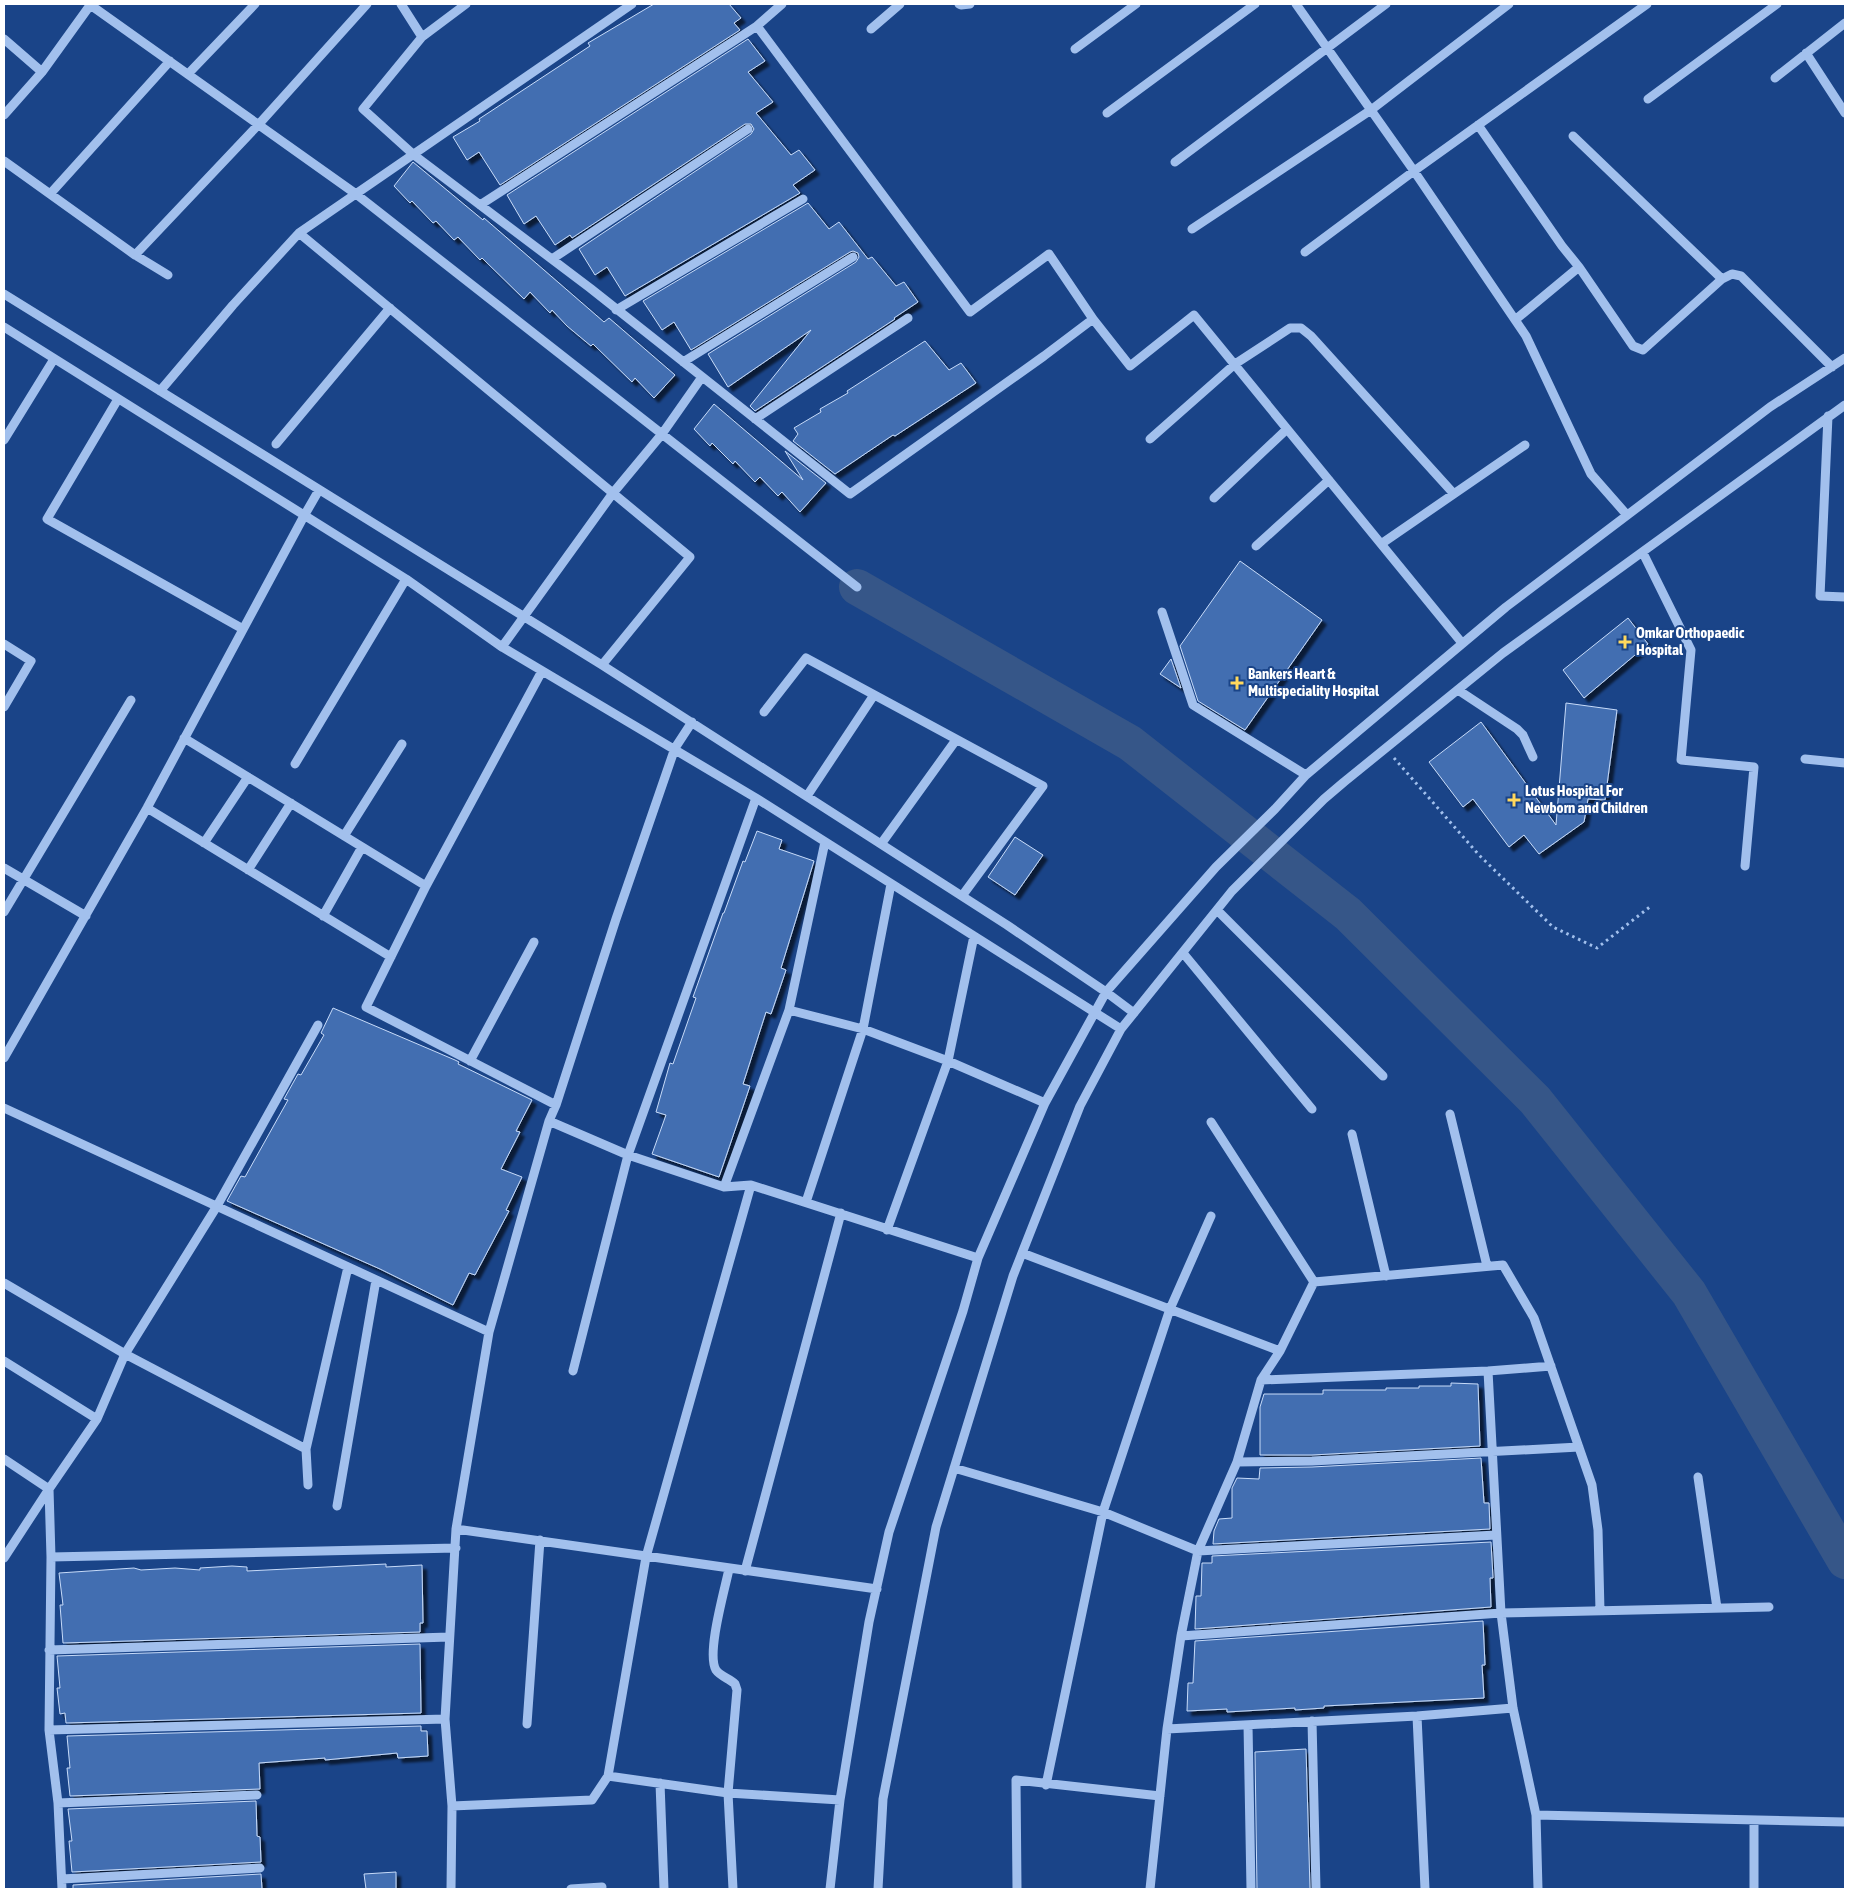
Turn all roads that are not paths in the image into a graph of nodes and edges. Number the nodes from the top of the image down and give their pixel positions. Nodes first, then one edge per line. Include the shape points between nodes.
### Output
1 (90, 4) edge
2 (255, 4) edge
3 (367, 4) edge
4 (401, 4) edge
5 (466, 4) edge
6 (632, 4) edge
7 (782, 4) edge
8 (900, 4) edge
9 (958, 4) edge
10 (970, 4) edge
11 (1136, 4) edge
12 (1255, 4) edge
13 (1386, 4) edge
14 (1509, 4) edge
15 (1647, 4) edge
16 (1777, 4) edge
17 (1299, 5) edge
18 (1845, 23) edge
19 (757, 26) junction
20 (871, 29) dead end
21 (422, 37) junction
22 (4, 39) edge
23 (1326, 47) junction
24 (1075, 49) dead end
25 (1806, 53) junction
26 (170, 61) junction
27 (42, 72) junction
28 (188, 74) junction
29 (1775, 78) dead end
30 (1648, 98) dead end
31 (1371, 110) junction
32 (1108, 113) dead end
33 (1845, 113) edge
34 (4, 115) edge
35 (259, 124) junction
36 (1478, 125) junction
37 (748, 129) dead end
38 (1574, 136) dead end
39 (414, 155) junction
40 (4, 161) edge
41 (1175, 162) dead end
42 (1414, 171) junction
43 (50, 194) junction
44 (356, 194) junction
45 (803, 199) dead end
46 (480, 205) junction
47 (1192, 228) dead end
48 (299, 233) junction
49 (1305, 252) dead end
50 (135, 255) junction
51 (853, 257) dead end
52 (552, 259) junction
53 (1579, 267) junction
54 (168, 275) dead end
55 (1722, 279) junction
56 (4, 294) edge
57 (390, 308) junction
58 (616, 310) junction
59 (908, 318) dead end
60 (1093, 320) junction
61 (1515, 320) junction
62 (4, 327) edge
63 (1845, 358) edge
64 (54, 359) junction
65 (683, 362) junction
66 (1235, 364) junction
67 (1832, 367) junction
68 (702, 377) junction
69 (160, 391) junction
70 (118, 399) junction
71 (1845, 405) edge
72 (1828, 416) junction
73 (755, 418) junction
74 (1287, 429) junction
75 (662, 434) junction
76 (1150, 438) dead end
77 (4, 440) edge
78 (276, 444) dead end
79 (1526, 445) dead end
80 (1329, 480) junction
81 (319, 490) junction
82 (613, 492) junction
83 (1454, 494) junction
84 (1214, 498) dead end
85 (1627, 515) junction
86 (304, 516) junction
87 (1381, 544) junction
88 (1256, 546) dead end
89 (1643, 553) junction
90 (406, 579) junction
91 (857, 586) dead end
92 (1845, 597) edge
93 (1162, 612) dead end
94 (524, 616) junction
95 (243, 629) junction
96 (1462, 643) junction
97 (4, 644) edge
98 (502, 646) junction
99 (602, 665) junction
100 (542, 671) junction
101 (1458, 690) junction
102 (874, 695) junction
103 (131, 700) dead end
104 (4, 707) edge
105 (764, 712) dead end
106 (692, 722) junction
107 (184, 738) junction
108 (956, 740) junction
109 (402, 744) dead end
110 (674, 748) junction
111 (1533, 756) dead end
112 (1805, 759) dead end
113 (295, 764) dead end
114 (1845, 764) edge
115 (1306, 775) junction
116 (248, 777) junction
117 (807, 796) junction
118 (756, 798) junction
119 (291, 803) junction
120 (147, 808) junction
121 (344, 836) junction
122 (825, 842) junction
123 (204, 843) junction
124 (881, 844) junction
125 (362, 847) junction
126 (1745, 866) dead end
127 (4, 868) edge
128 (248, 870) junction
129 (23, 879) junction
130 (892, 884) junction
131 (426, 886) junction
132 (962, 896) junction
133 (1217, 910) junction
134 (4, 912) edge
135 (86, 916) junction
136 (323, 916) junction
137 (974, 936) junction
138 (534, 942) dead end
139 (1183, 954) junction
140 (391, 957) junction
141 (1106, 992) junction
142 (789, 1010) junction
143 (1095, 1012) junction
144 (1134, 1013) junction
145 (318, 1025) dead end
146 (863, 1029) junction
147 (1121, 1029) junction
148 (4, 1058) edge
149 (470, 1061) junction
150 (948, 1061) junction
151 (1383, 1076) dead end
152 (1045, 1103) junction
153 (556, 1105) junction
154 (4, 1108) edge
155 (1312, 1109) dead end
156 (1450, 1114) dead end
157 (549, 1121) junction
158 (1210, 1122) dead end
159 (1352, 1134) dead end
160 (628, 1156) junction
161 (751, 1185) junction
162 (724, 1187) junction
163 (806, 1202) junction
164 (217, 1206) junction
165 (841, 1213) junction
166 (1211, 1216) dead end
167 (887, 1230) junction
168 (1022, 1254) junction
169 (978, 1258) junction
170 (1487, 1266) junction
171 (348, 1267) junction
172 (1386, 1276) junction
173 (376, 1280) junction
174 (1314, 1282) junction
175 (4, 1283) edge
176 (1170, 1309) junction
177 (489, 1332) junction
178 (1280, 1351) junction
179 (125, 1354) junction
180 (4, 1362) edge
181 (1551, 1366) junction
182 (1488, 1370) junction
183 (573, 1371) dead end
184 (1261, 1380) junction
185 (97, 1419) junction
186 (1579, 1447) junction
187 (306, 1449) junction
188 (1492, 1452) junction
189 (4, 1459) edge
190 (1237, 1462) junction
191 (954, 1468) junction
192 (1698, 1477) dead end
193 (308, 1485) dead end
194 (49, 1489) junction
195 (337, 1506) dead end
196 (1103, 1512) junction
197 (456, 1529) junction
198 (1496, 1534) junction
199 (540, 1540) junction
200 (456, 1548) junction
201 (1198, 1551) junction
202 (51, 1557) junction
203 (646, 1557) junction
204 (4, 1558) edge
205 (730, 1569) junction
206 (745, 1571) junction
207 (877, 1589) junction
208 (1769, 1607) dead end
209 (1717, 1608) junction
210 (1600, 1611) junction
211 (1501, 1613) junction
212 (449, 1636) junction
213 (1181, 1636) junction
214 (49, 1650) junction
215 (1513, 1708) junction
216 (1417, 1716) junction
217 (445, 1719) junction
218 (1312, 1721) junction
219 (527, 1724) dead end
220 (1248, 1725) junction
221 (1166, 1729) junction
222 (49, 1730) junction
223 (608, 1776) junction
224 (660, 1783) junction
225 (1046, 1785) junction
226 (728, 1793) junction
227 (257, 1795) dead end
228 (1160, 1796) junction
229 (840, 1800) junction
230 (58, 1803) junction
231 (452, 1806) junction
232 (1536, 1815) junction
233 (1754, 1820) junction
234 (1845, 1822) edge
235 (260, 1868) dead end
236 (62, 1879) junction
237 (602, 1887) dead end
238 (62, 1889) edge
239 (451, 1889) edge
240 (572, 1889) edge
241 (664, 1889) edge
242 (733, 1889) edge
243 (830, 1889) edge
244 (878, 1889) edge
245 (1017, 1889) edge
246 (1150, 1889) edge
247 (1252, 1889) edge
248 (1316, 1889) edge
249 (1426, 1889) edge
250 (1538, 1889) edge
251 (1754, 1889) edge

1 - 26 street
1 - 27 street
2 - 28 street
3 - 35 street
4 - 21 street
5 - 21 street
6 - 39 street
7 - 19 street
8 - 20 street
9 - 10 street
11 - 24 street
12 - 32 street
13 - 23 street
14 - 31 street
15 - 36 street
16 - 30 street
17 - 23 street
18 - 25 street
19 - 46 street
19 - 60 street via 970,312 1049,254
21 - 39 street via 363,109
22 - 27 street
23 - 31 street
23 - 41 street
25 - 29 street
25 - 33 street
26 - 28 street
26 - 43 street
27 - 34 street
28 - 35 street
31 - 42 street
31 - 47 street
35 - 44 street
35 - 50 street
36 - 42 street
36 - 53 street
37 - 52 street
38 - 55 street
39 - 44 street
39 - 46 street
40 - 43 street
42 - 49 street
42 - 61 street
43 - 50 street
44 - 48 street
44 - 75 street
45 - 58 street
46 - 52 street
48 - 57 street
48 - 69 street via 233,304
50 - 54 street
51 - 65 street
52 - 58 street
53 - 55 street via 1632,346 1643,350
53 - 61 street
55 - 67 street via 1732,274 1741,276
56 - 69 street
57 - 78 street
57 - 82 street
58 - 65 street
59 - 73 street
60 - 66 street via 1130,366 1194,315
60 - 73 street via 850,494
61 - 85 street via 1526,336 1591,474
62 - 64 street
63 - 67 street
64 - 70 street
64 - 77 street
65 - 68 street
66 - 74 street
66 - 76 street
66 - 83 street via 1290,328 1301,328
67 - 85 street via 1770,407
68 - 73 street
68 - 75 street
69 - 81 street
70 - 86 street
70 - 95 street via 47,519
71 - 72 street
72 - 89 street
72 - 92 street via 1820,596
74 - 80 street
74 - 84 street
75 - 82 street
75 - 91 street
79 - 83 street
80 - 87 street
80 - 88 street
81 - 86 street
81 - 94 street
82 - 94 street
82 - 99 street via 690,557
83 - 87 street
85 - 96 street
86 - 90 street
86 - 95 street
87 - 96 street
89 - 101 street via 1503,653
89 - 126 street via 1691,650 1681,760 1754,767
90 - 98 street
90 - 113 street
93 - 115 street via 1193,705
94 - 98 street
94 - 99 street
95 - 107 street
96 - 115 street
97 - 104 street via 31,661
98 - 100 street
99 - 106 street
100 - 110 street
100 - 131 street
101 - 111 street via 1523,735
101 - 133 street via 1324,798
102 - 105 street via 806,658
102 - 108 street
102 - 117 street
103 - 129 street
106 - 110 street
106 - 117 street
107 - 116 street
107 - 120 street
108 - 124 street
108 - 132 street via 1043,786
109 - 121 street
110 - 118 street
110 - 153 street
112 - 114 street
115 - 141 street via 1216,867
116 - 119 street
116 - 123 street
117 - 124 street
118 - 122 street
118 - 160 street
119 - 121 street
119 - 128 street
120 - 123 street
120 - 135 street
121 - 125 street
122 - 130 street
122 - 142 street
123 - 128 street
124 - 132 street
125 - 131 street
125 - 136 street
127 - 129 street
128 - 136 street
129 - 134 street
129 - 135 street
130 - 137 street
130 - 146 street
131 - 140 street
132 - 141 street
133 - 139 street
133 - 151 street
135 - 148 street
136 - 140 street
137 - 143 street
137 - 150 street
138 - 149 street
139 - 144 street
139 - 155 street
140 - 149 street via 366,1007
141 - 143 street
141 - 144 street
142 - 146 street
142 - 162 street
143 - 147 street
143 - 152 street
144 - 147 street
145 - 164 street
146 - 150 street
146 - 163 street
147 - 168 street via 1080,1106
149 - 153 street
150 - 152 street
150 - 167 street
152 - 169 street
153 - 157 street
154 - 164 street
156 - 170 street
157 - 160 street
157 - 177 street
158 - 174 street
159 - 172 street
160 - 162 street
160 - 183 street
161 - 162 street
161 - 163 street
161 - 203 street
163 - 165 street
164 - 171 street
164 - 179 street
165 - 167 street
165 - 206 street
166 - 176 street
167 - 169 street
168 - 176 street
168 - 191 street
169 - 207 street via 889,1532
170 - 172 street
170 - 181 street via 1503,1264 1534,1318
171 - 173 street
171 - 187 street
172 - 174 street
173 - 177 street
173 - 195 street
174 - 178 street
175 - 179 street
176 - 178 street
176 - 196 street
177 - 197 street
178 - 184 street
179 - 185 street
179 - 187 street
180 - 185 street
181 - 182 street
181 - 186 street
182 - 184 street
182 - 188 street
184 - 190 street
185 - 194 street
186 - 188 street
186 - 210 street via 1592,1484 1598,1530
187 - 193 street
188 - 190 street
188 - 198 street
189 - 194 street
190 - 201 street
191 - 196 street
191 - 244 street via 936,1527 884,1799
192 - 209 street
194 - 202 street
194 - 204 street
196 - 201 street
196 - 225 street
197 - 199 street
197 - 200 street
198 - 201 street
198 - 211 street
199 - 203 street
199 - 219 street
200 - 202 street
200 - 212 street
201 - 213 street
202 - 214 street
203 - 205 street
203 - 223 street
205 - 206 street
205 - 226 street via 712,1648 717,1672 735,1684 737,1690
206 - 207 street
207 - 229 street
208 - 209 street
209 - 210 street
210 - 211 street
211 - 213 street
211 - 215 street
212 - 214 street
212 - 217 street
213 - 221 street
214 - 222 street
215 - 216 street
215 - 232 street
216 - 218 street
216 - 249 street
217 - 222 street
217 - 231 street
218 - 220 street
218 - 248 street
220 - 221 street
220 - 247 street
221 - 228 street
222 - 230 street
223 - 224 street
223 - 231 street via 592,1800
224 - 226 street
224 - 241 street
225 - 228 street
225 - 245 street via 1016,1780
226 - 229 street
226 - 242 street
227 - 230 street
228 - 246 street
229 - 243 street
230 - 236 street
231 - 239 street
232 - 233 street
232 - 250 street
233 - 234 street
233 - 251 street
235 - 236 street
236 - 238 street
237 - 240 street

